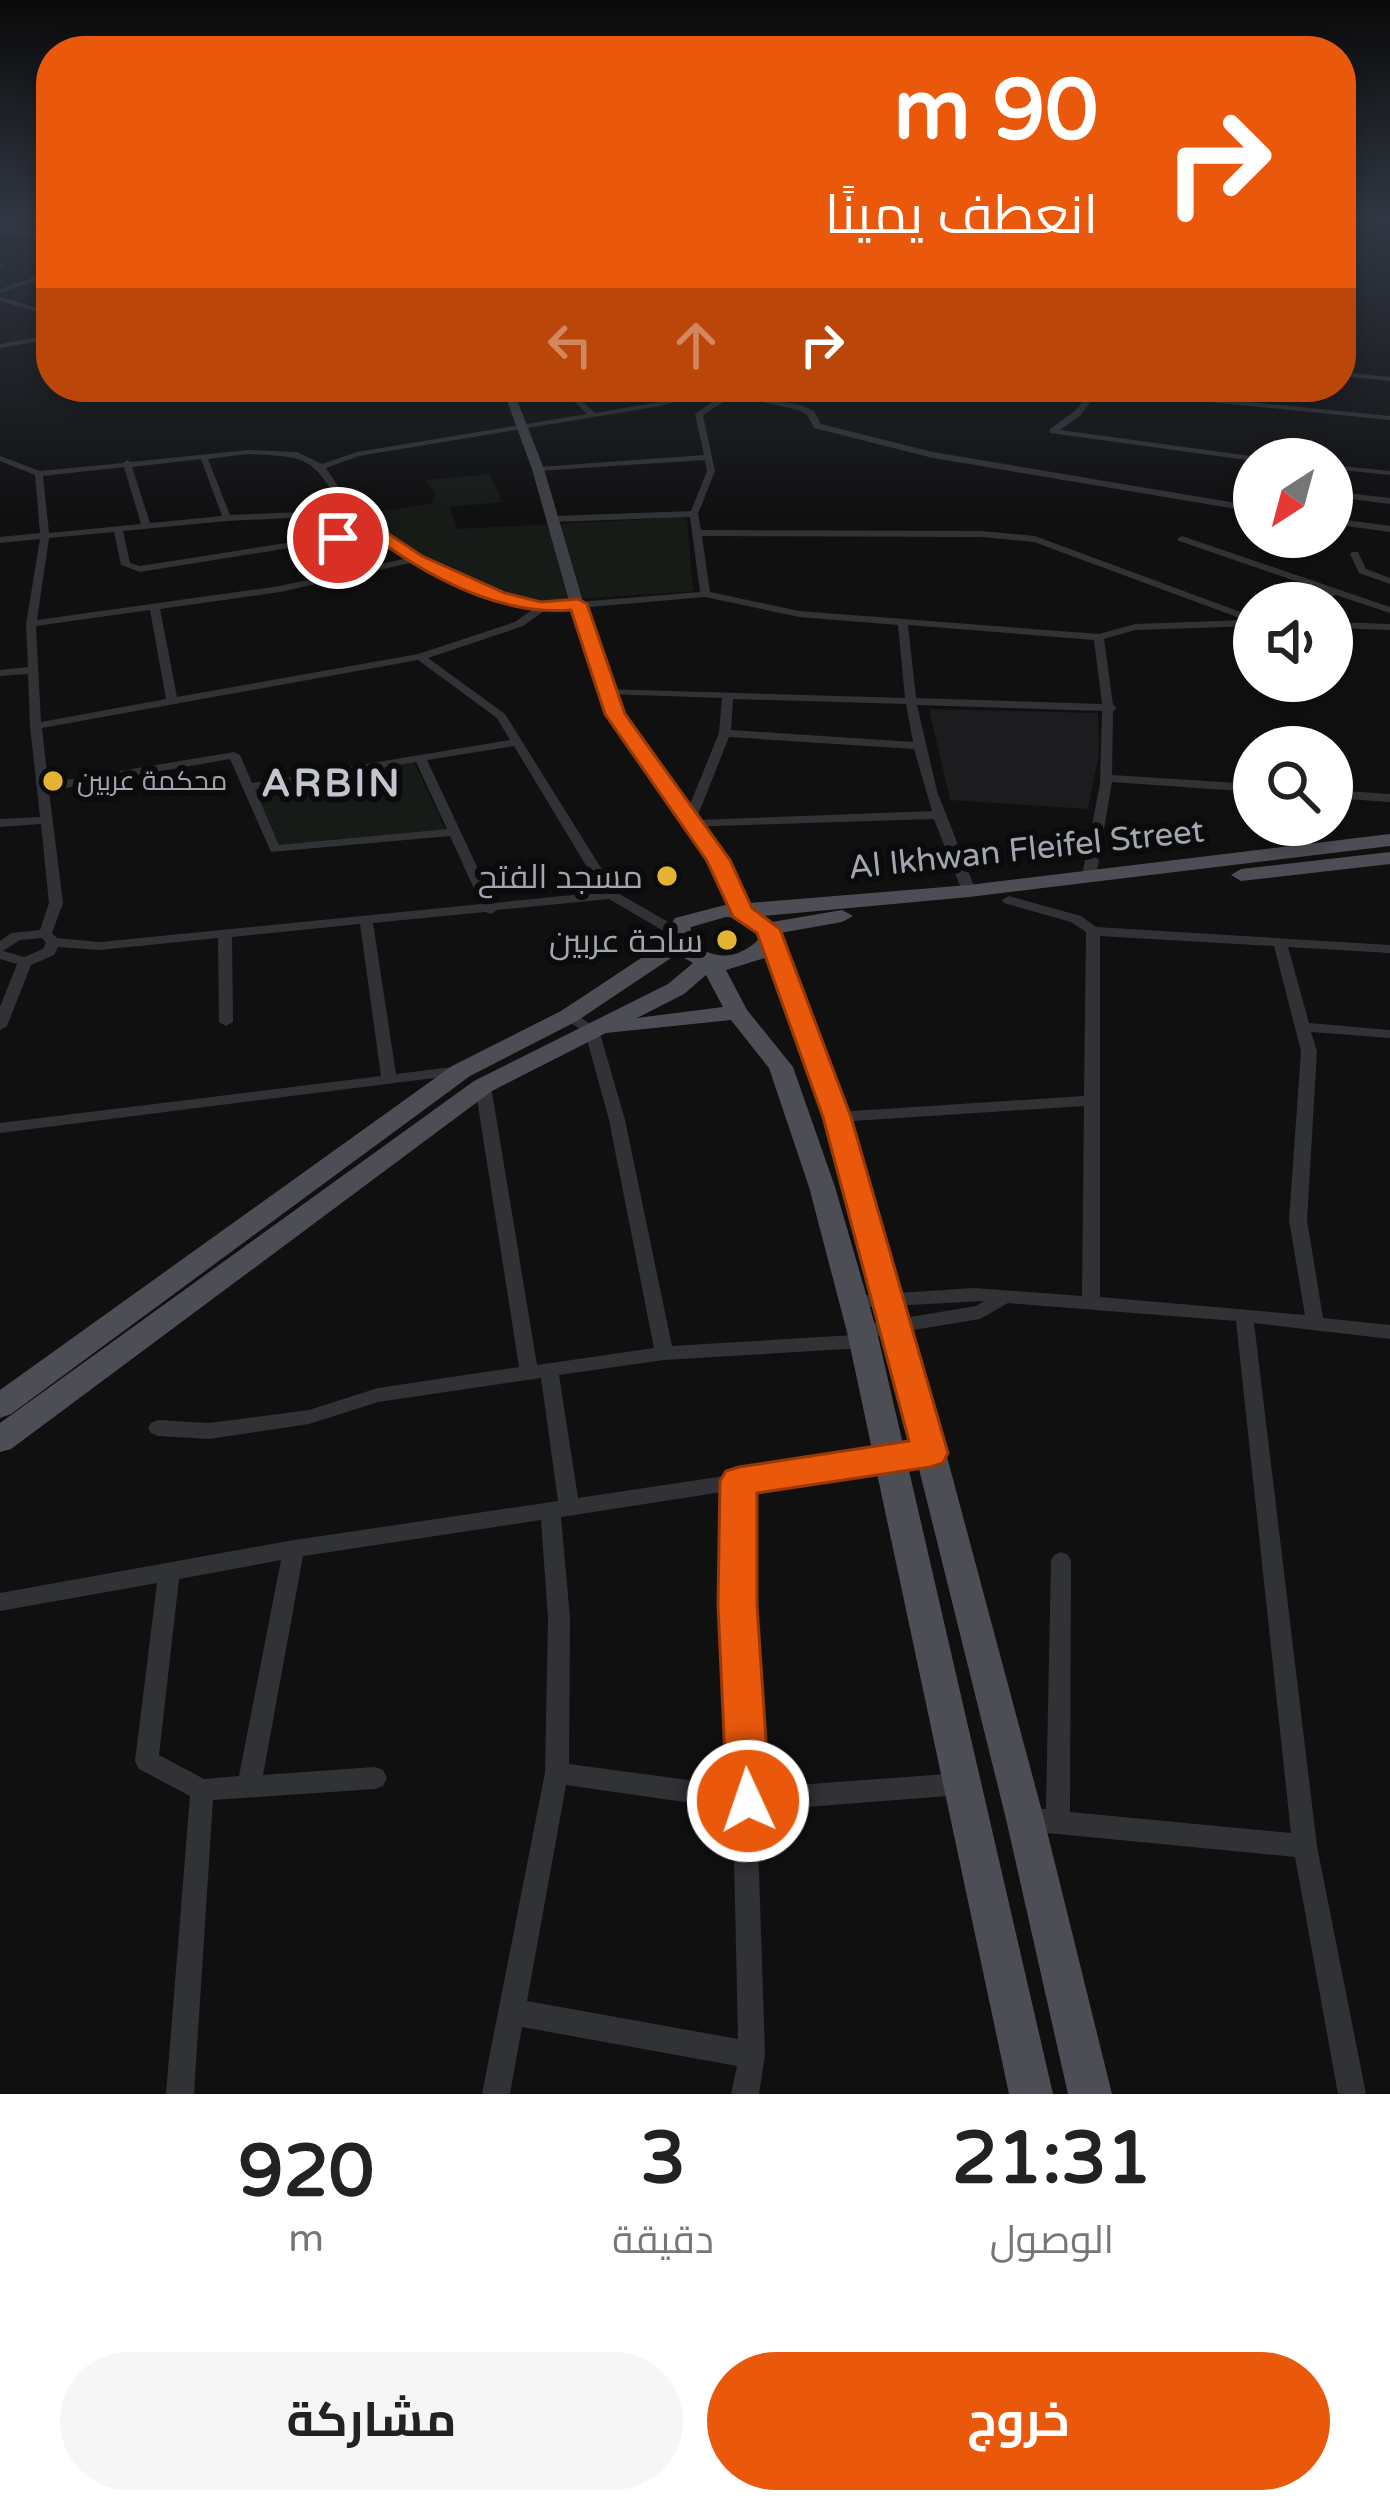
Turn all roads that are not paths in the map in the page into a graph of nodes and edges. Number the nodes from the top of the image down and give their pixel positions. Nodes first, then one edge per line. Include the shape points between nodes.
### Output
1 (36, 340) edge
2 (0, 346) edge
3 (1356, 376) edge
4 (1390, 379) edge
5 (513, 402) edge
6 (579, 402) edge
7 (668, 402) edge
8 (706, 402) edge
9 (772, 402) edge
10 (1086, 402) edge
11 (1228, 402) edge
12 (593, 415) junction
13 (1390, 418) edge
14 (522, 426) junction
15 (203, 455) junction
16 (1233, 456) edge
17 (708, 457) junction
18 (0, 458) edge
19 (127, 462) junction
20 (321, 467) junction
21 (538, 469) junction
22 (1353, 469) edge
23 (1390, 472) edge
24 (39, 475) junction
25 (1353, 497) edge
26 (1390, 501) edge
27 (1233, 505) edge
28 (351, 512) junction
29 (694, 514) junction
30 (226, 518) junction
31 (554, 519) junction
32 (1353, 524) edge
33 (146, 526) junction
34 (118, 529) junction
35 (1390, 529) edge
36 (377, 531) junction
37 (696, 533) junction
38 (45, 536) junction
39 (1182, 539) dead end
40 (0, 540) edge
41 (1355, 554) dead end
42 (416, 560) junction
43 (1390, 581) edge
44 (1311, 582) edge
45 (705, 594) junction
46 (1390, 594) edge
47 (1353, 596) edge
48 (1371, 603) junction
49 (578, 604) junction
50 (155, 608) junction
51 (541, 608) junction
52 (1390, 610) edge
53 (1233, 613) edge
54 (903, 622) junction
55 (1233, 622) edge
56 (31, 624) junction
57 (1353, 626) edge
58 (1390, 627) edge
59 (1099, 637) junction
60 (420, 657) junction
61 (33, 670) junction
62 (0, 673) edge
63 (607, 691) junction
64 (728, 695) junction
65 (172, 701) junction
66 (907, 702) junction
67 (1111, 707) junction
68 (36, 727) junction
69 (725, 733) junction
70 (516, 742) junction
71 (918, 746) junction
72 (420, 758) junction
73 (1110, 778) junction
74 (1233, 787) edge
75 (43, 788) junction
76 (248, 788) junction
77 (1353, 796) edge
78 (1390, 799) edge
79 (936, 815) junction
80 (47, 820) junction
81 (0, 823) edge
82 (688, 824) junction
83 (453, 832) junction
84 (1390, 840) edge
85 (1390, 859) edge
86 (1089, 876) junction
87 (969, 891) junction
88 (611, 895) junction
89 (1010, 900) junction
90 (491, 910) junction
91 (741, 912) junction
92 (366, 921) junction
93 (1093, 931) junction
94 (225, 934) junction
95 (769, 934) junction
96 (49, 938) junction
97 (678, 938) junction
98 (1280, 942) junction
99 (1390, 950) edge
100 (0, 951) edge
101 (710, 961) junction
102 (25, 962) junction
103 (737, 1012) junction
104 (226, 1022) dead end
105 (581, 1023) junction
106 (0, 1026) edge
107 (1302, 1027) junction
108 (1390, 1034) edge
109 (472, 1079) junction
110 (389, 1080) junction
111 (1089, 1101) junction
112 (837, 1117) junction
113 (0, 1128) edge
114 (1000, 1299) junction
115 (1090, 1302) junction
116 (1244, 1315) junction
117 (873, 1321) junction
118 (1316, 1323) junction
119 (1390, 1332) edge
120 (664, 1353) junction
121 (539, 1371) junction
122 (0, 1406) edge
123 (158, 1428) dead end
124 (0, 1441) edge
125 (930, 1453) junction
126 (889, 1458) junction
127 (739, 1481) junction
128 (559, 1509) junction
129 (294, 1549) junction
130 (1061, 1561) dead end
131 (169, 1572) junction
132 (0, 1602) edge
133 (557, 1773) junction
134 (374, 1778) dead end
135 (963, 1784) junction
136 (249, 1786) junction
137 (202, 1790) junction
138 (748, 1801) junction
139 (1042, 1821) junction
140 (1305, 1846) junction
141 (512, 2012) junction
142 (752, 2055) junction
143 (180, 2094) edge
144 (496, 2094) edge
145 (745, 2094) edge
146 (1031, 2094) edge
147 (1090, 2094) edge
148 (1352, 2094) edge

1 - 2 street
3 - 4 street
5 - 14 main road
6 - 12 street
7 - 12 street
8 - 17 street via 699,414
9 - 27 street via 811,412 817,426 933,455
10 - 16 street via 1053,430
11 - 13 street
12 - 14 street
14 - 20 street
14 - 21 main road
15 - 19 street
15 - 20 street via 297,454
15 - 30 street
17 - 21 street
17 - 29 street via 711,471
18 - 24 street
19 - 24 street
19 - 33 street
20 - 28 street
21 - 31 main road
22 - 23 street
24 - 38 street
25 - 26 street
28 - 30 street
28 - 36 street
29 - 31 street
29 - 37 street
30 - 33 street
31 - 49 main road
32 - 35 street
33 - 34 street
34 - 36 street via 126,565 140,568
34 - 38 street
36 - 42 street
37 - 45 street
37 - 53 street via 1036,539
38 - 40 street
38 - 56 street
39 - 44 street
41 - 43 street via 1361,571
42 - 50 street
42 - 51 street
45 - 49 street
45 - 54 street via 799,614
46 - 48 street
47 - 48 street
48 - 52 street
49 - 51 street
49 - 63 main road
50 - 56 street
50 - 65 street
51 - 60 street via 519,624
54 - 59 street
54 - 66 street
55 - 59 street
56 - 61 street
57 - 58 street
59 - 67 street
60 - 65 street
60 - 70 street via 501,716
61 - 62 street
61 - 68 street
63 - 64 street
63 - 82 main road
64 - 66 street
64 - 69 street
65 - 68 street
66 - 67 street
66 - 71 street
67 - 73 street
68 - 75 street
69 - 71 street
69 - 82 street
70 - 72 street
70 - 88 street
71 - 79 street
72 - 76 street
72 - 83 street
73 - 74 street
73 - 86 street
75 - 76 street via 234,755
75 - 80 street
76 - 83 street via 274,849
77 - 78 street
79 - 82 street
79 - 87 street
80 - 81 street
80 - 96 street via 56,903
82 - 91 main road via 718,860
83 - 90 street
84 - 86 main road, Al Ikhwan Fleifel Street
85 - 89 main road, Al Ikhwan Fleifel Street
86 - 87 main road, Al Ikhwan Fleifel Street
87 - 91 main road, Al Ikhwan Fleifel Street
88 - 90 street
88 - 97 street
89 - 93 street
89 - 95 main road, Al Ikhwan Fleifel Street via 821,918
90 - 92 street
91 - 95 main road
91 - 97 main road, Al Ikhwan Fleifel Street via 694,916
92 - 94 street
92 - 110 street
93 - 98 street
93 - 111 street
94 - 96 street via 100,946
94 - 104 street
95 - 101 main road, Al Ikhwan Fleifel Street via 753,957
95 - 112 main road
96 - 100 street via 16,936
96 - 102 street via 49,952
97 - 101 main road
97 - 105 main road, Al Ikhwan Fleifel Street
98 - 99 street
98 - 107 street
100 - 102 street
101 - 103 main road
101 - 105 main road, Al Ikhwan Fleifel Street via 676,989
102 - 106 street
103 - 105 main road
103 - 117 main road via 781,1067
105 - 109 main road
105 - 120 street via 617,1120
107 - 108 street
107 - 118 street via 1309,1065 1298,1220
109 - 110 street
109 - 121 street
109 - 122 main road
109 - 124 main road
110 - 113 street
111 - 112 street
111 - 115 street
112 - 117 main road
114 - 115 street
114 - 117 street via 974,1294
114 - 117 street via 980,1312
115 - 116 street
116 - 118 street
116 - 140 street
117 - 120 street
117 - 125 main road
117 - 126 main road
118 - 119 street
120 - 121 street
121 - 123 street via 378,1395 309,1417 209,1431
121 - 128 street
125 - 126 street
125 - 139 main road
126 - 127 street
126 - 135 main road
127 - 128 street
127 - 138 street
128 - 129 street
128 - 133 street
129 - 131 street
129 - 136 street
130 - 139 street
131 - 132 street
131 - 137 street via 148,1761
133 - 138 street
133 - 141 street
134 - 136 street
135 - 138 street
135 - 146 main road
136 - 137 street
137 - 143 street
138 - 142 street
139 - 140 street
139 - 147 main road
140 - 148 street
141 - 142 street
141 - 144 street
142 - 145 street

